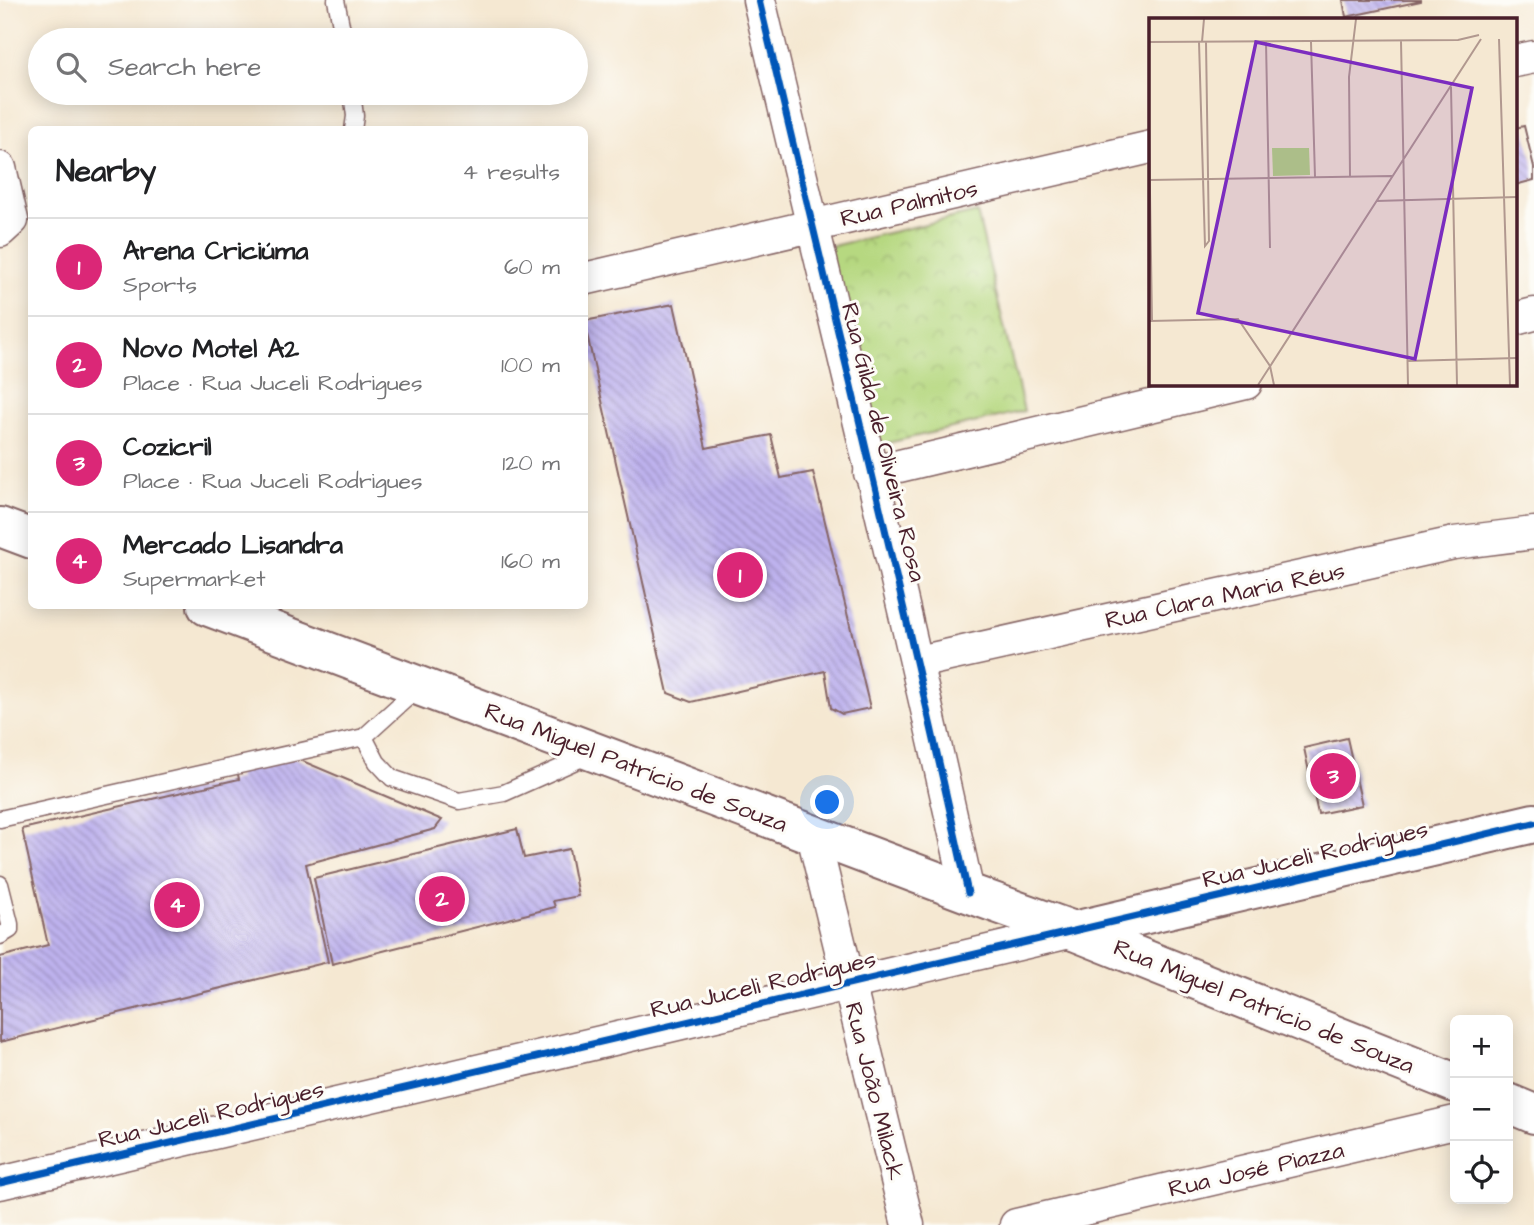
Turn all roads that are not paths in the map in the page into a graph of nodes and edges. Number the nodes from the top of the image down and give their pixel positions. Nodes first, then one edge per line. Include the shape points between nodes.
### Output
1 (336, 0) edge
2 (759, 0) edge
3 (342, 28) edge
4 (1534, 57) edge
5 (1516, 61) edge
6 (354, 105) edge
7 (354, 126) edge
8 (1149, 146) edge
9 (0, 168) edge
10 (14, 223) edge
11 (812, 226) junction
12 (588, 278) edge
13 (1534, 314) edge
14 (1516, 319) edge
15 (1237, 385) edge
16 (870, 473) junction
17 (0, 527) edge
18 (1534, 533) edge
19 (28, 538) edge
20 (215, 609) edge
21 (918, 662) junction
22 (420, 686) junction
23 (364, 737) junction
24 (595, 752) junction
25 (0, 819) edge
26 (1534, 823) edge
27 (813, 835) junction
28 (0, 884) edge
29 (968, 893) junction
30 (1074, 930) junction
31 (0, 936) edge
32 (849, 984) junction
33 (1450, 1081) edge
34 (1450, 1123) edge
35 (0, 1183) edge
36 (908, 1225) edge
37 (1016, 1225) edge

1 - 3 lane
2 - 11 street, Rua Gilda de Oliveira Rosa
4 - 5 street
6 - 7 lane
8 - 11 street, Rua Palmitos
9 - 10 street
11 - 12 street, Rua Palmitos
11 - 16 street, Rua Gilda de Oliveira Rosa
13 - 14 street
15 - 16 street
16 - 21 street, Rua Gilda de Oliveira Rosa
17 - 19 main road
18 - 21 street, Rua Clara Maria Réus via 1454,543
20 - 22 main road, Rua Miguel Patrício de Souza
21 - 29 street, Rua Gilda de Oliveira Rosa
22 - 23 lane
22 - 24 main road, Rua Miguel Patrício de Souza
23 - 24 lane via 392,778 459,801 503,793
23 - 25 lane
24 - 27 main road, Rua Miguel Patrício de Souza
26 - 30 main road, Rua Juceli Rodrigues
27 - 29 main road, Rua Miguel Patrício de Souza
27 - 32 street, Rua João Milack
28 - 31 lane via 10,930
29 - 30 main road, Rua Miguel Patrício de Souza
30 - 32 street, Rua Juceli Rodrigues
30 - 33 main road, Rua Miguel Patrício de Souza
32 - 35 street, Rua Juceli Rodrigues
32 - 36 street, Rua João Milack
34 - 37 street, Rua José Piazza

